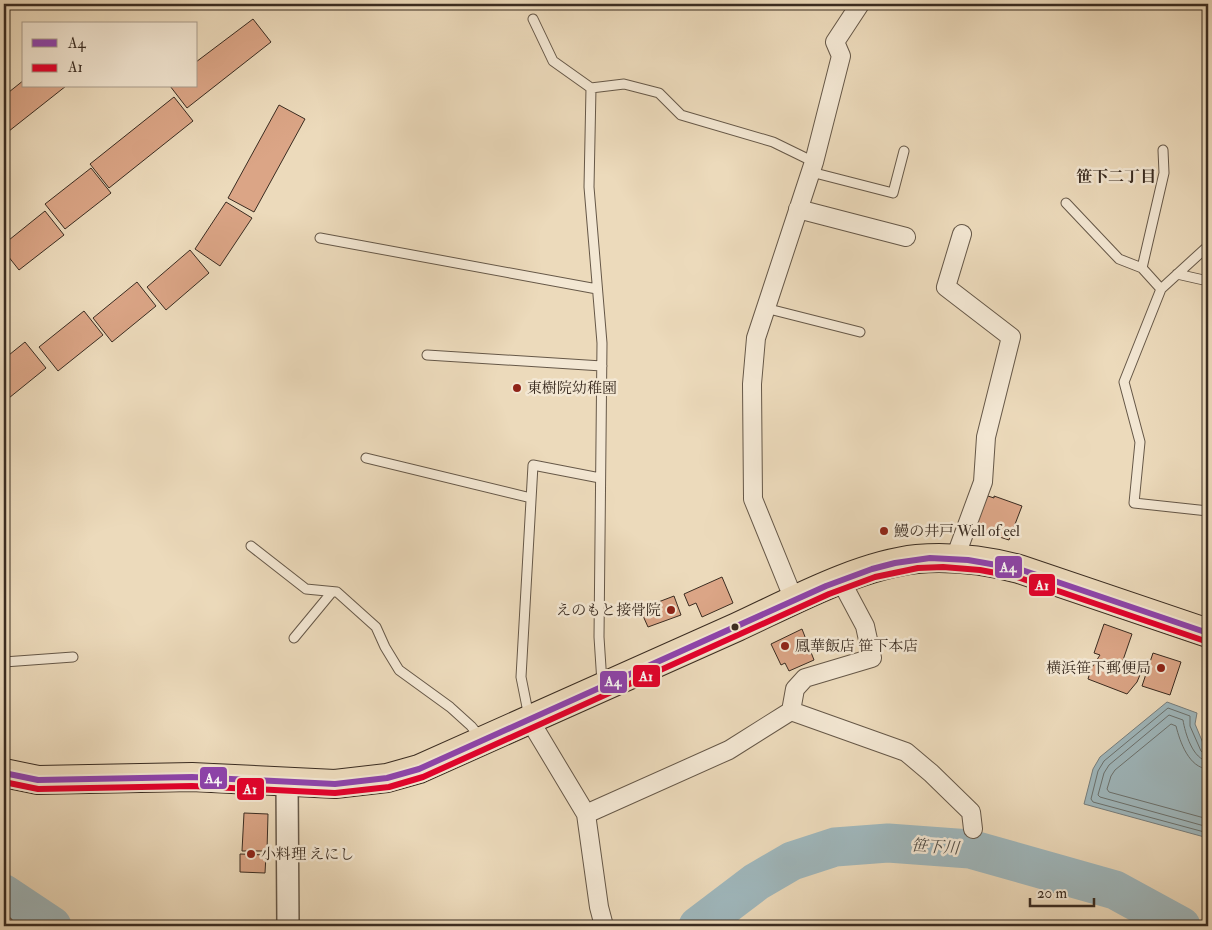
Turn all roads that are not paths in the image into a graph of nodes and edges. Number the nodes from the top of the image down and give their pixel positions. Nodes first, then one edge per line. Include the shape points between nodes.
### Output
1 (860, 4) edge
2 (533, 19) dead end
3 (591, 88) junction
4 (904, 150) dead end
5 (1163, 150) dead end
6 (813, 167) junction
7 (1066, 203) dead end
8 (798, 209) junction
9 (962, 234) dead end
10 (906, 237) dead end
11 (320, 238) dead end
12 (1208, 246) edge
13 (1142, 268) junction
14 (1177, 274) junction
15 (1208, 281) edge
16 (596, 289) junction
17 (1160, 289) junction
18 (765, 308) junction
19 (860, 332) dead end
20 (426, 355) dead end
21 (602, 366) junction
22 (366, 458) dead end
23 (600, 478) junction
24 (531, 498) junction
25 (1208, 511) edge
26 (251, 546) dead end
27 (954, 558) junction
28 (841, 581) junction
29 (332, 592) junction
30 (794, 600) junction
31 (1206, 629) edge
32 (294, 638) dead end
33 (73, 656) dead end
34 (4, 662) edge
35 (602, 688) junction
36 (791, 711) junction
37 (529, 720) junction
38 (483, 740) junction
39 (4, 773) edge
40 (287, 782) junction
41 (586, 814) junction
42 (973, 829) dead end
43 (288, 926) edge
44 (604, 926) edge

1 - 6 street via 836,42 842,56
2 - 3 lane via 553,61
3 - 6 lane via 624,84 659,93 681,115 774,142
3 - 16 lane via 589,187
4 - 6 lane via 893,193
5 - 13 lane via 1164,173
6 - 8 street
7 - 13 lane via 1119,259
8 - 10 street
8 - 18 street
9 - 27 street via 946,287 1011,337 986,438 983,482
11 - 16 lane
12 - 14 lane
13 - 17 lane
14 - 15 lane
14 - 17 lane
16 - 21 lane
17 - 25 lane via 1124,382 1140,442 1134,503
18 - 19 lane
18 - 30 street via 756,338 752,384 753,499
20 - 21 lane
21 - 23 lane
22 - 24 lane
23 - 24 lane via 533,464
23 - 35 lane via 599,637
24 - 37 lane via 521,677
26 - 29 lane via 306,589
27 - 28 main road via 916,559 871,569
27 - 31 main road via 988,561 1019,569
28 - 30 main road
28 - 36 street via 865,626 872,658 805,678 795,688
29 - 32 lane
29 - 38 lane via 337,592 376,627 399,670 450,707
30 - 35 main road
33 - 34 lane
35 - 37 main road
36 - 41 street via 729,750
36 - 42 street via 906,752 970,812
37 - 38 main road
37 - 41 street
38 - 40 main road via 419,769 387,778 335,784
39 - 40 main road via 38,780 192,777
40 - 43 street
41 - 44 street

